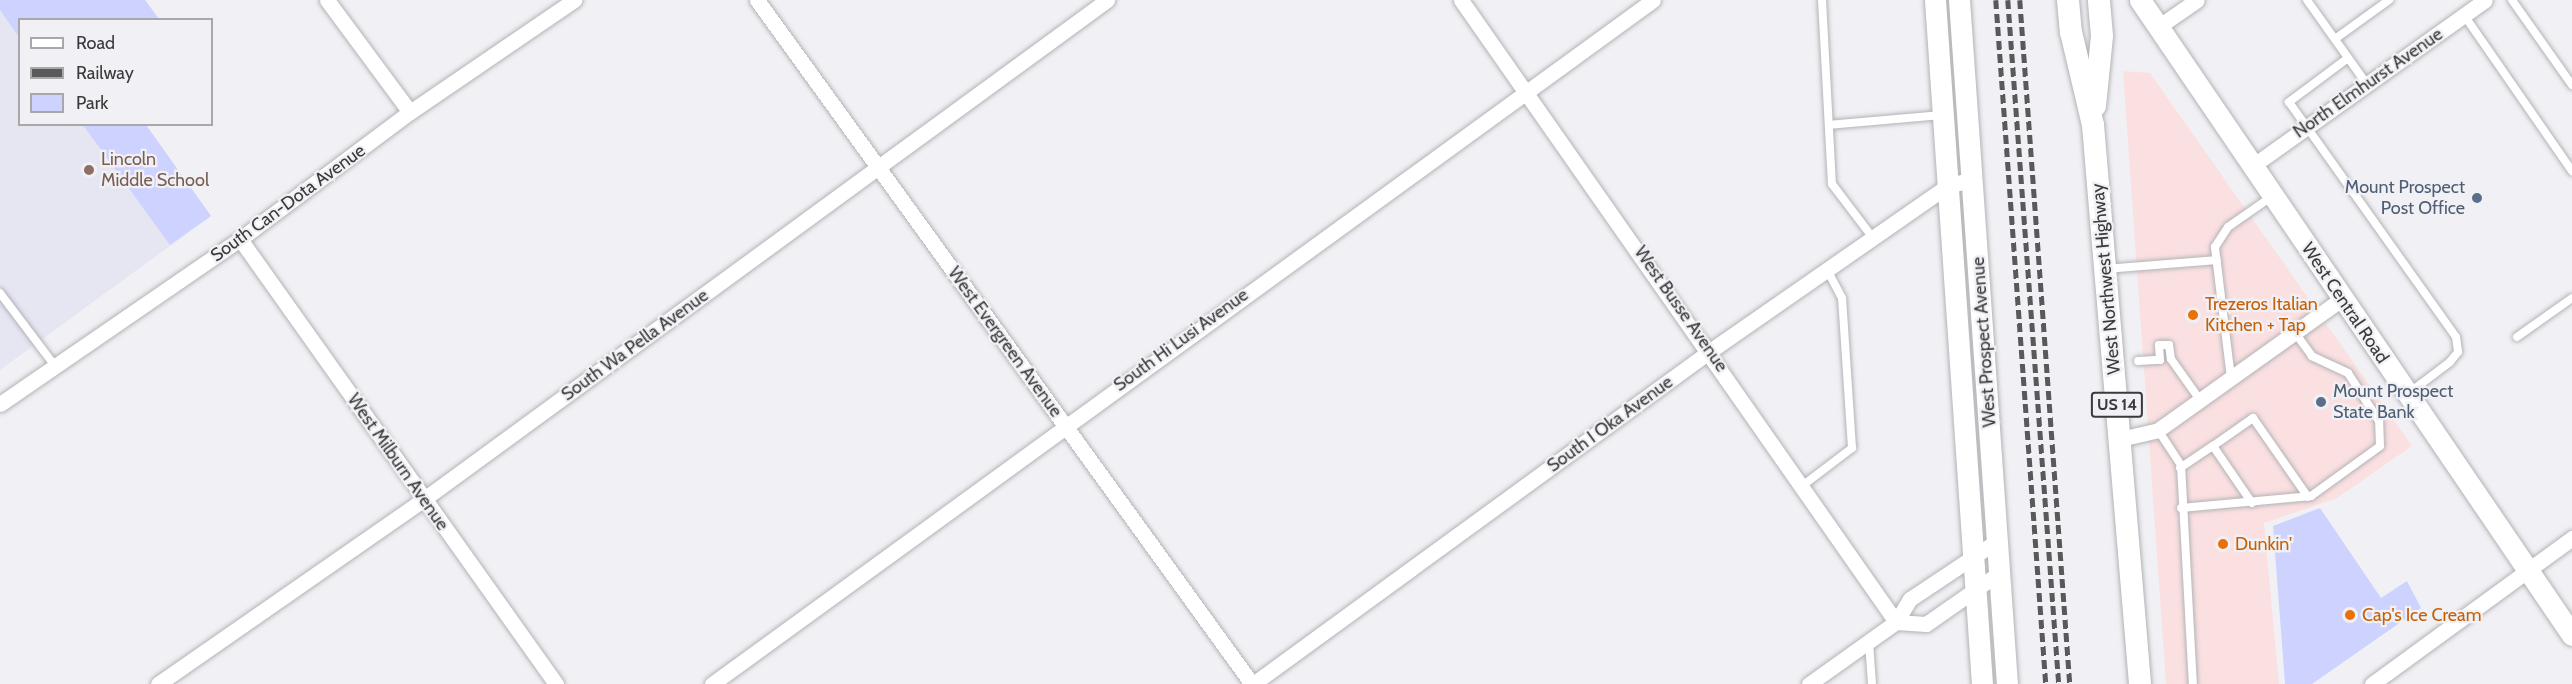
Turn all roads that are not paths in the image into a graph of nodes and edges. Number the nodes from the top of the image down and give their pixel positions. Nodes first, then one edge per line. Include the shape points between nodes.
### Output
1 (327, 0) edge
2 (574, 0) edge
3 (757, 0) edge
4 (1107, 0) edge
5 (1461, 0) edge
6 (1653, 0) edge
7 (1822, 0) edge
8 (1935, 0) edge
9 (1959, 0) edge
10 (2068, 0) edge
11 (2099, 0) edge
12 (2139, 0) edge
13 (2197, 0) edge
14 (2307, 0) edge
15 (2389, 0) edge
16 (2485, 0) edge
17 (2512, 0) edge
18 (2464, 15) junction
19 (2158, 27) junction
20 (2335, 39) junction
21 (2348, 58) junction
22 (2366, 83) junction
23 (2572, 85) edge
24 (1528, 91) junction
25 (410, 112) junction
26 (1942, 115) junction
27 (1829, 125) junction
28 (2093, 125) junction
29 (2306, 126) junction
30 (879, 166) junction
31 (2251, 166) junction
32 (2572, 171) edge
33 (1974, 178) junction
34 (1946, 187) junction
35 (2272, 196) junction
36 (1872, 238) junction
37 (240, 239) junction
38 (2217, 260) junction
39 (2105, 269) junction
40 (1827, 270) junction
41 (0, 293) edge
42 (2343, 298) junction
43 (2572, 298) edge
44 (2295, 333) junction
45 (2517, 337) dead end
46 (1710, 351) junction
47 (2171, 359) junction
48 (2160, 360) junction
49 (2138, 361) dead end
50 (55, 366) junction
51 (2231, 378) junction
52 (2407, 393) junction
53 (2200, 400) junction
54 (1, 401) edge
55 (1065, 424) junction
56 (2158, 430) junction
57 (2120, 439) junction
58 (2213, 446) junction
59 (2180, 468) junction
60 (1802, 486) junction
61 (2310, 497) junction
62 (424, 499) junction
63 (2252, 503) junction
64 (2181, 508) junction
65 (2572, 538) edge
66 (1997, 541) junction
67 (1973, 557) junction
68 (2526, 569) junction
69 (1999, 573) junction
70 (1976, 590) junction
71 (1896, 622) junction
72 (2572, 635) edge
73 (1869, 641) junction
74 (158, 684) edge
75 (556, 684) edge
76 (712, 684) edge
77 (1252, 684) edge
78 (1809, 684) edge
79 (1872, 684) edge
80 (1982, 684) edge
81 (2007, 684) edge
82 (2140, 684) edge
83 (2193, 684) edge
84 (2372, 684) edge

1 - 25 street
2 - 25 street, South Can-Dota Avenue
3 - 30 street, West Evergreen Avenue
4 - 30 street, South Wa Pella Avenue
5 - 24 street, West Busse Avenue
6 - 24 street, South Hi Lusi Avenue
7 - 27 lane
8 - 26 street, West Prospect Avenue
9 - 33 street, West Prospect Avenue
10 - 28 main road, West Northwest Highway / US 14 via 2071,32
11 - 28 main road, West Northwest Highway / US 14 via 2102,36
12 - 19 street, West Central Road
13 - 19 street
14 - 20 lane
15 - 20 lane
16 - 18 street, North Elmhurst Avenue
17 - 23 lane
18 - 22 street, North Elmhurst Avenue
18 - 32 lane
19 - 31 street, West Central Road
20 - 21 lane
21 - 22 lane
21 - 29 lane via 2289,102
22 - 29 street, North Elmhurst Avenue
24 - 46 street, West Busse Avenue
24 - 55 street, South Hi Lusi Avenue
25 - 37 street, South Can-Dota Avenue
26 - 27 lane
26 - 34 street, West Prospect Avenue
27 - 36 lane via 1832,184
28 - 39 main road, West Northwest Highway / US 14
29 - 31 street, North Elmhurst Avenue
29 - 52 lane via 2456,337 2458,352 2450,362
30 - 55 street, West Evergreen Avenue
30 - 62 street, South Wa Pella Avenue
31 - 35 street, West Central Road
33 - 34 street, South I Oka Avenue
33 - 66 street, West Prospect Avenue
34 - 36 street, South I Oka Avenue
34 - 67 street, West Prospect Avenue
35 - 38 lane via 2228,226 2215,247
35 - 42 street, West Central Road
36 - 40 street, South I Oka Avenue
37 - 50 street, South Can-Dota Avenue
37 - 62 street, West Milburn Avenue
38 - 39 lane
38 - 51 lane
39 - 57 main road, West Northwest Highway / US 14
40 - 46 street, South I Oka Avenue
40 - 60 lane via 1842,298 1852,448
41 - 50 lane
42 - 44 street
42 - 52 street, West Central Road
43 - 45 lane
44 - 51 street
44 - 61 lane via 2312,356 2348,373 2377,416 2382,434 2378,449
46 - 60 street, West Busse Avenue
46 - 77 street, South I Oka Avenue
47 - 48 lane
47 - 48 lane via 2169,345 2159,345
47 - 53 lane
48 - 49 lane
50 - 54 street, South Can-Dota Avenue
51 - 53 street
52 - 68 street, West Central Road
53 - 56 street
55 - 76 street, South Hi Lusi Avenue
55 - 77 street, West Evergreen Avenue
56 - 57 street
56 - 59 lane
57 - 82 main road, West Northwest Highway / US 14
58 - 59 lane
58 - 61 lane via 2253,418
58 - 63 lane
59 - 64 lane
60 - 71 street, West Busse Avenue
61 - 63 lane
62 - 74 street, South Wa Pella Avenue
62 - 75 street, West Milburn Avenue
63 - 64 lane
64 - 83 lane
65 - 68 street
66 - 67 street
66 - 69 street, West Prospect Avenue
67 - 70 street, West Prospect Avenue
67 - 71 street via 1910,599
68 - 72 street, West Central Road
68 - 84 street
69 - 70 street
69 - 81 street, West Prospect Avenue
70 - 71 street via 1926,624
70 - 80 street, West Prospect Avenue
71 - 73 street
73 - 78 street
73 - 79 lane

